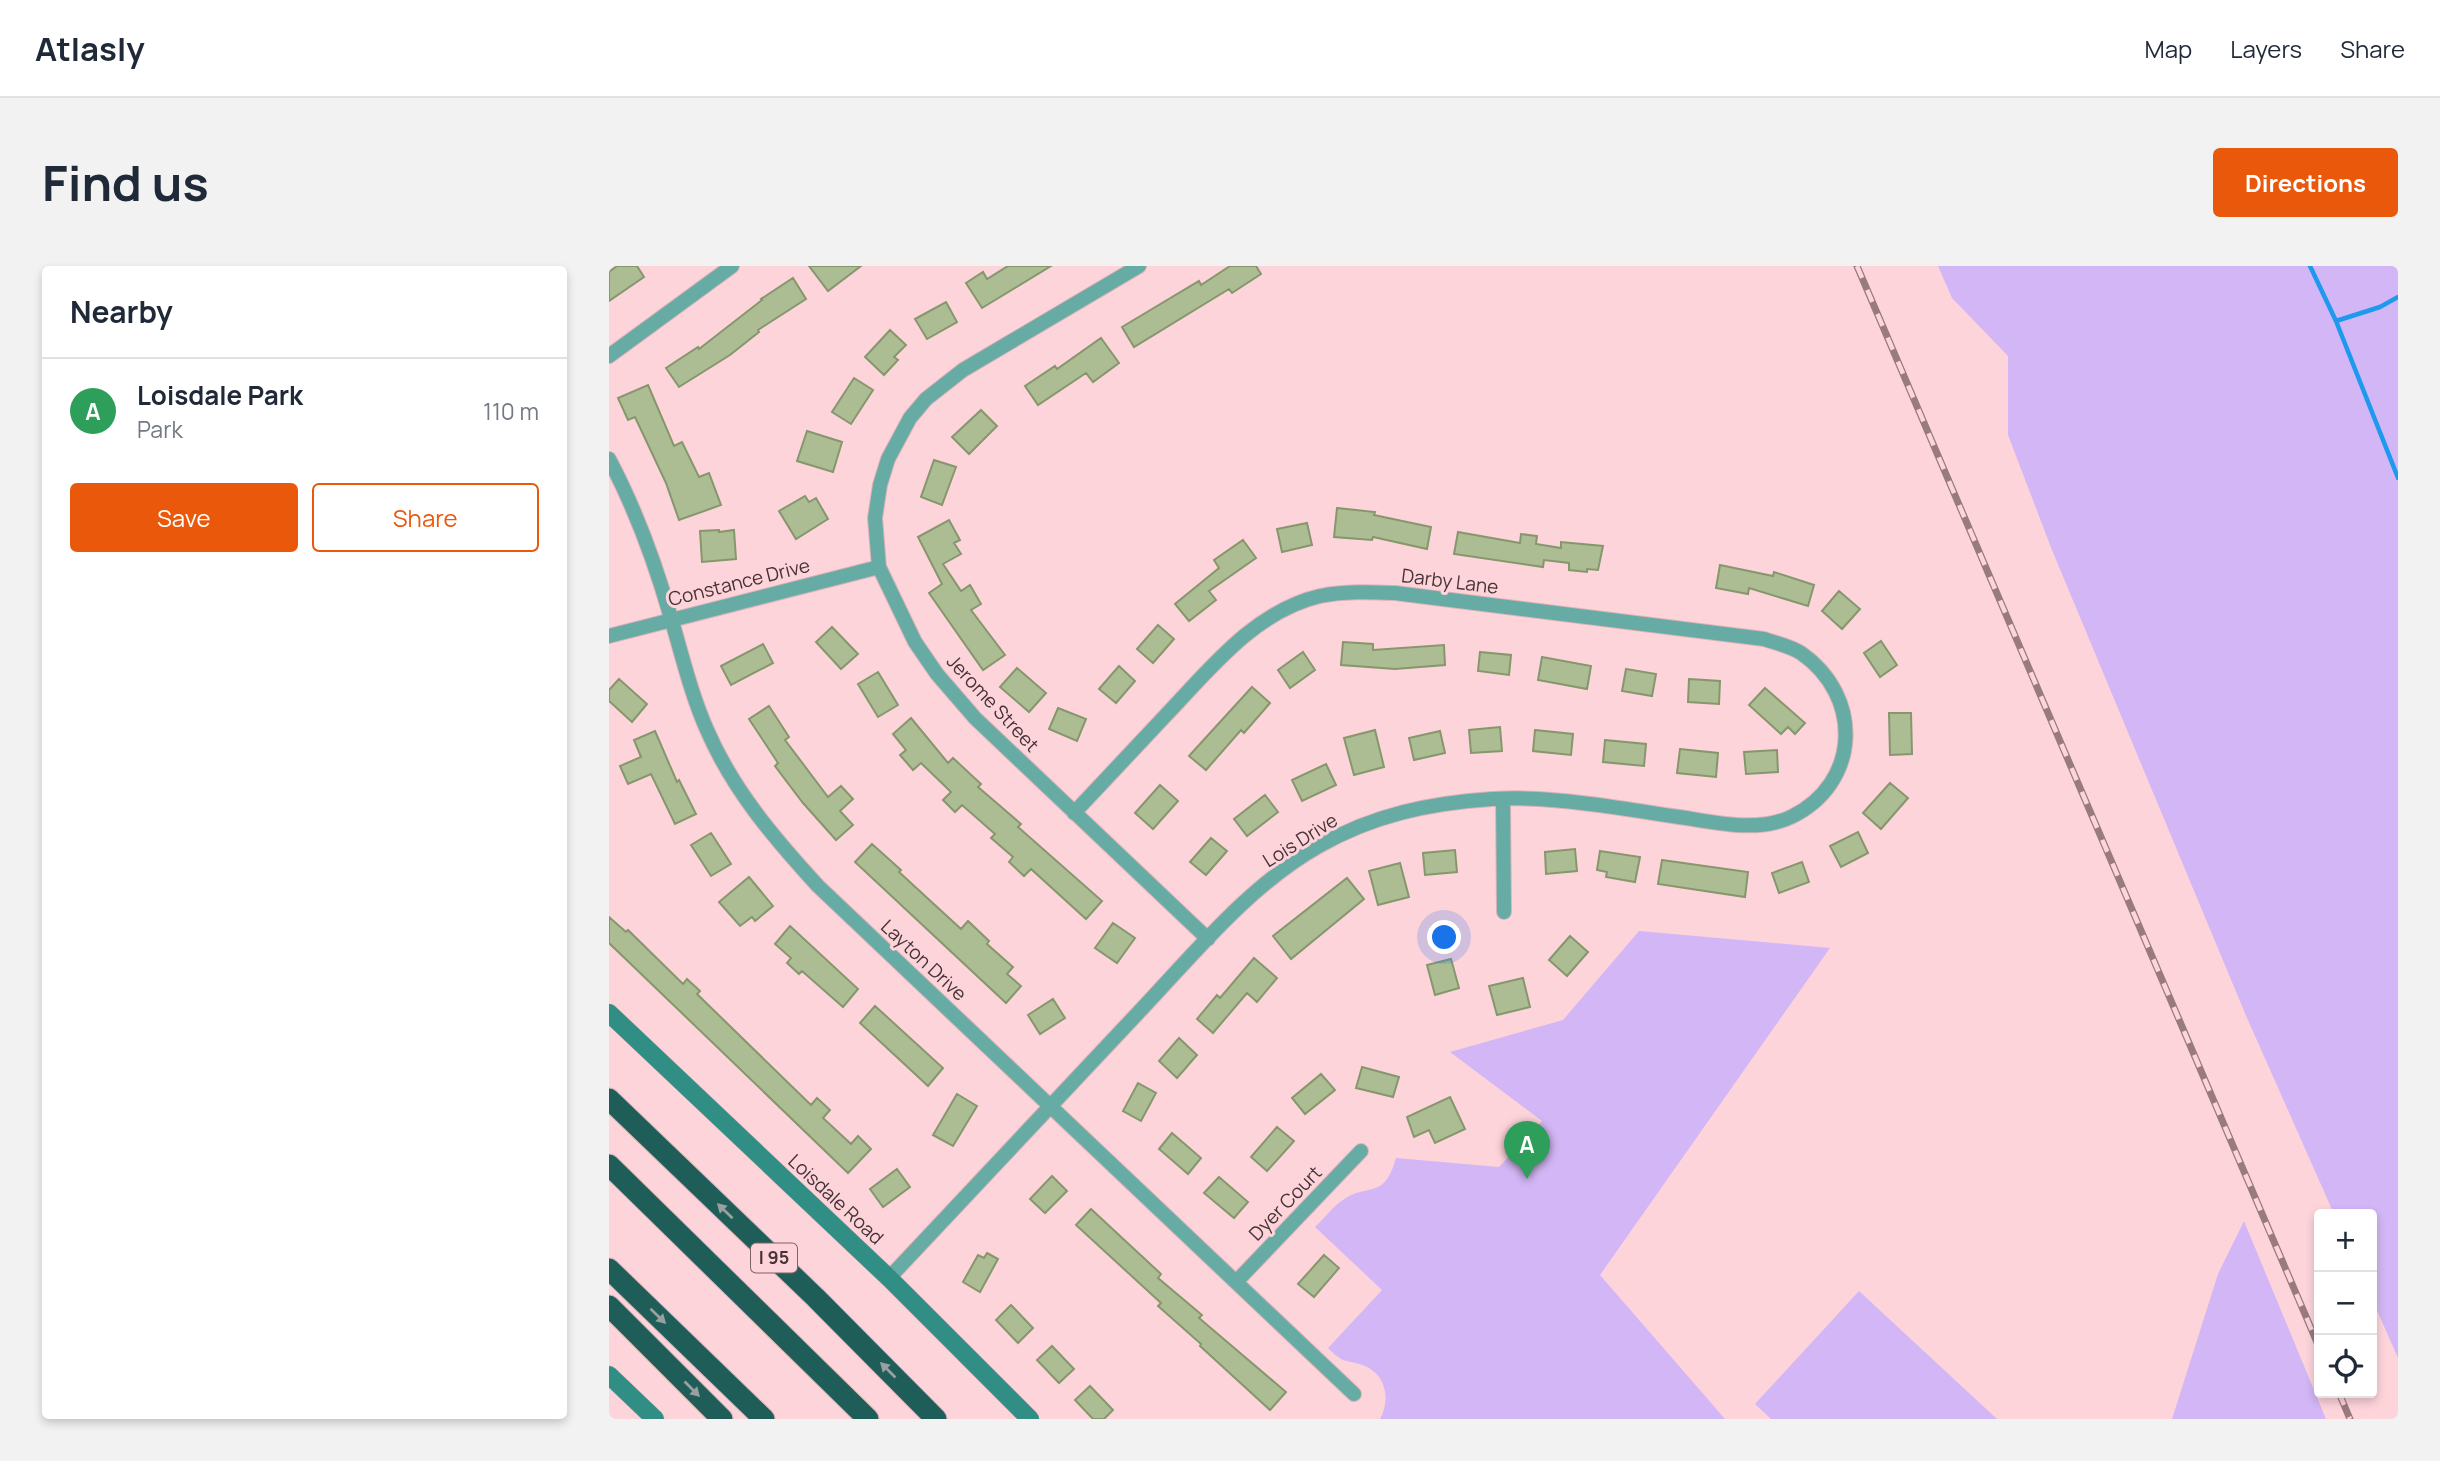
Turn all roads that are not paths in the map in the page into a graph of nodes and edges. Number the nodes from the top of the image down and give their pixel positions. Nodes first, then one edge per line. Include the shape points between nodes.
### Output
1 (732, 266) edge
2 (1139, 266) edge
3 (609, 356) edge
4 (609, 459) edge
5 (879, 567) junction
6 (672, 619) junction
7 (609, 636) edge
8 (1846, 738) joint
9 (1503, 799) junction
10 (1074, 813) junction
11 (1504, 912) dead end
12 (1208, 939) junction
13 (609, 1013) edge
14 (609, 1099) edge
15 (1051, 1106) junction
16 (1361, 1151) dead end
17 (609, 1166) edge
18 (609, 1269) edge
19 (889, 1278) junction
20 (1237, 1281) junction
21 (609, 1306) edge
22 (609, 1375) edge
23 (1354, 1394) dead end
24 (756, 1412) edge
25 (655, 1419) edge
26 (722, 1419) edge
27 (770, 1419) edge
28 (868, 1419) edge
29 (936, 1419) edge
30 (1030, 1419) edge

1 - 3 street
2 - 5 street, Jerome Street via 963,370 926,399 896,439 880,485 876,518
4 - 6 street, Layton Drive via 652,553
5 - 6 street, Constance Drive
5 - 10 street, Jerome Street via 898,611 937,674 975,718
6 - 7 street, Constance Drive
6 - 15 street, Layton Drive via 707,730 734,783 766,829 817,886
8 - 9 street, Lois Drive via 1830,785 1796,815 1773,823 1737,825 1552,800
8 - 10 street, Darby Lane via 1843,712 1827,677 1799,652 1764,639 1355,591 1298,603 1258,625 1221,656
9 - 11 street
9 - 12 street, Lois Drive via 1429,805 1345,833 1318,846 1268,882
10 - 12 street, Jerome Street
12 - 15 street, Lois Drive
13 - 19 main road, Loisdale Road
29 -> 14 highway, I 95
15 - 19 street, Lois Drive
15 - 20 street, Layton Drive
16 - 20 street, Dyer Court
17 - 28 highway
18 -> 24 highway
19 - 30 main road, Loisdale Road
20 - 23 street, Layton Drive
21 -> 26 highway
22 - 25 main road
24 - 27 highway

